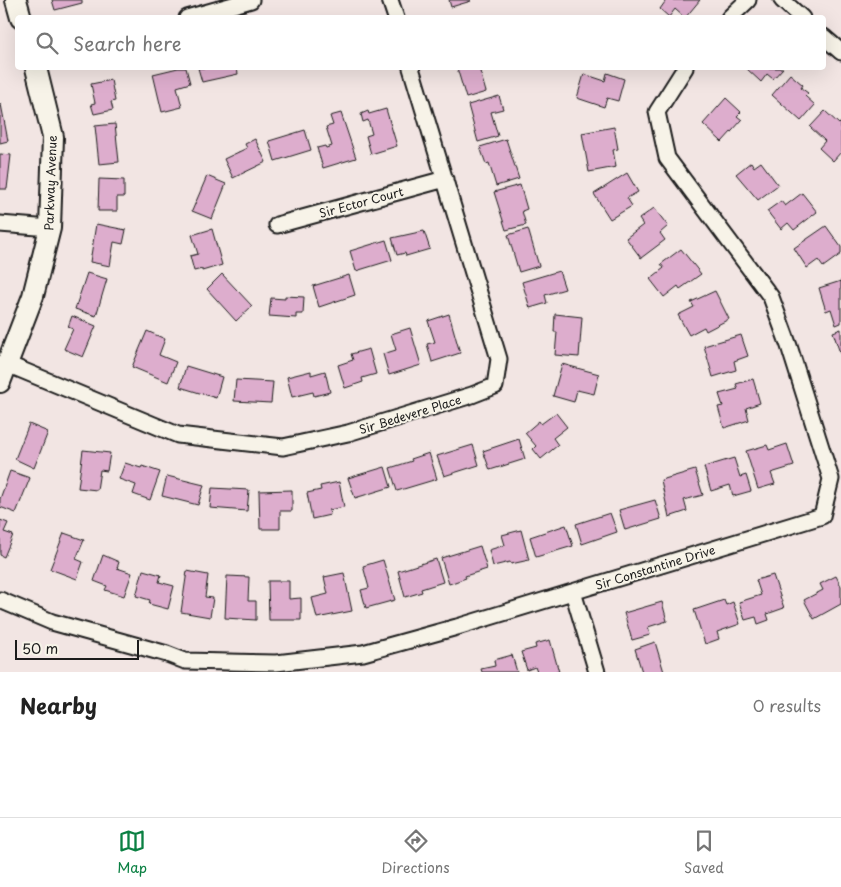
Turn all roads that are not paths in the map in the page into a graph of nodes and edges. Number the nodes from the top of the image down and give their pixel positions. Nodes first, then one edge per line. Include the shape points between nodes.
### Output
1 (16, 0) edge
2 (251, 0) edge
3 (390, 0) edge
4 (748, 0) edge
5 (782, 0) edge
6 (20, 15) edge
7 (198, 15) edge
8 (395, 15) edge
9 (732, 15) edge
10 (799, 15) edge
11 (826, 39) edge
12 (841, 52) edge
13 (36, 70) edge
14 (412, 70) edge
15 (684, 70) edge
16 (445, 179) junction
17 (0, 224) edge
18 (277, 226) dead end
19 (50, 228) junction
20 (4, 373) edge
21 (573, 592) junction
22 (0, 600) edge
23 (185, 667) edge
24 (597, 672) edge

1 - 6 street
2 - 7 street
3 - 8 street
4 - 9 street
5 - 10 street
11 - 12 street
13 - 19 street, Parkway Avenue via 53,137
14 - 16 street, Sir Bedevere Place
15 - 21 street, Sir Constantine Drive via 658,112 667,158 771,297 831,479 822,516
16 - 18 street, Sir Ector Court
16 - 20 street, Sir Bedevere Place via 499,359 495,386 348,433 283,447 178,435
17 - 19 street
19 - 20 street, Parkway Avenue via 33,296
21 - 23 street, Sir Constantine Drive via 363,653 276,663
21 - 24 street
22 - 23 street, Sir Constantine Drive via 52,622 167,654

